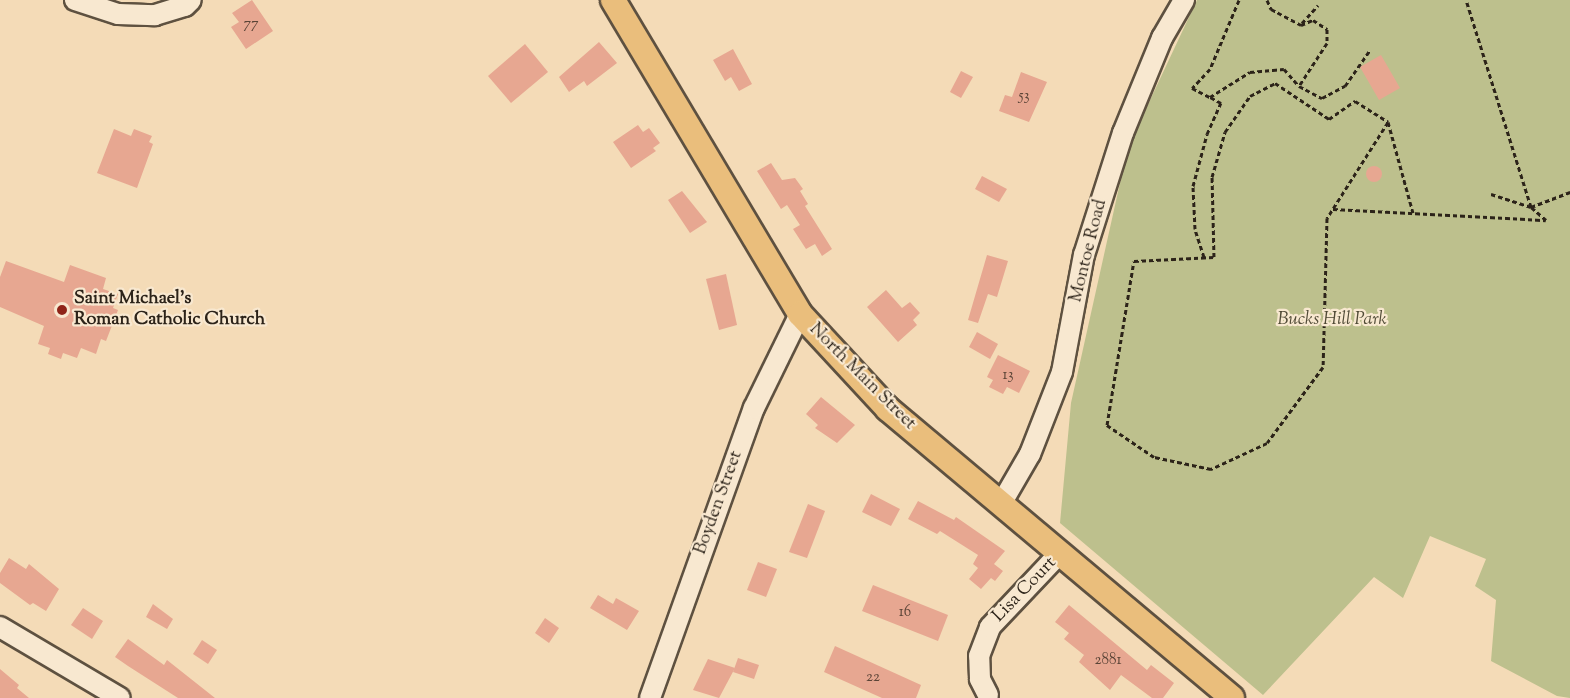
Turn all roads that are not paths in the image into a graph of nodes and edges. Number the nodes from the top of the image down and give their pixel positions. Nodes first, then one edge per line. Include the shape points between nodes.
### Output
1 (75, 0) edge
2 (191, 0) edge
3 (613, 0) edge
4 (1184, 0) edge
5 (800, 314) junction
6 (1001, 504) junction
7 (1060, 553) junction
8 (0, 627) edge
9 (988, 695) dead end
10 (120, 698) edge
11 (650, 698) edge
12 (1232, 698) edge

1 - 2 street via 118,14 155,15 185,6
3 - 5 main road, North Main Street
4 - 6 street, Montoe Road via 1162,38 1123,133 1084,255 1062,372 1030,454
5 - 6 main road, North Main Street via 888,409
5 - 11 street, Boyden Street via 746,430
6 - 7 main road, North Main Street
7 - 9 street, Lisa Court via 990,627 979,656 980,679
7 - 12 main road, North Main Street
8 - 10 street

